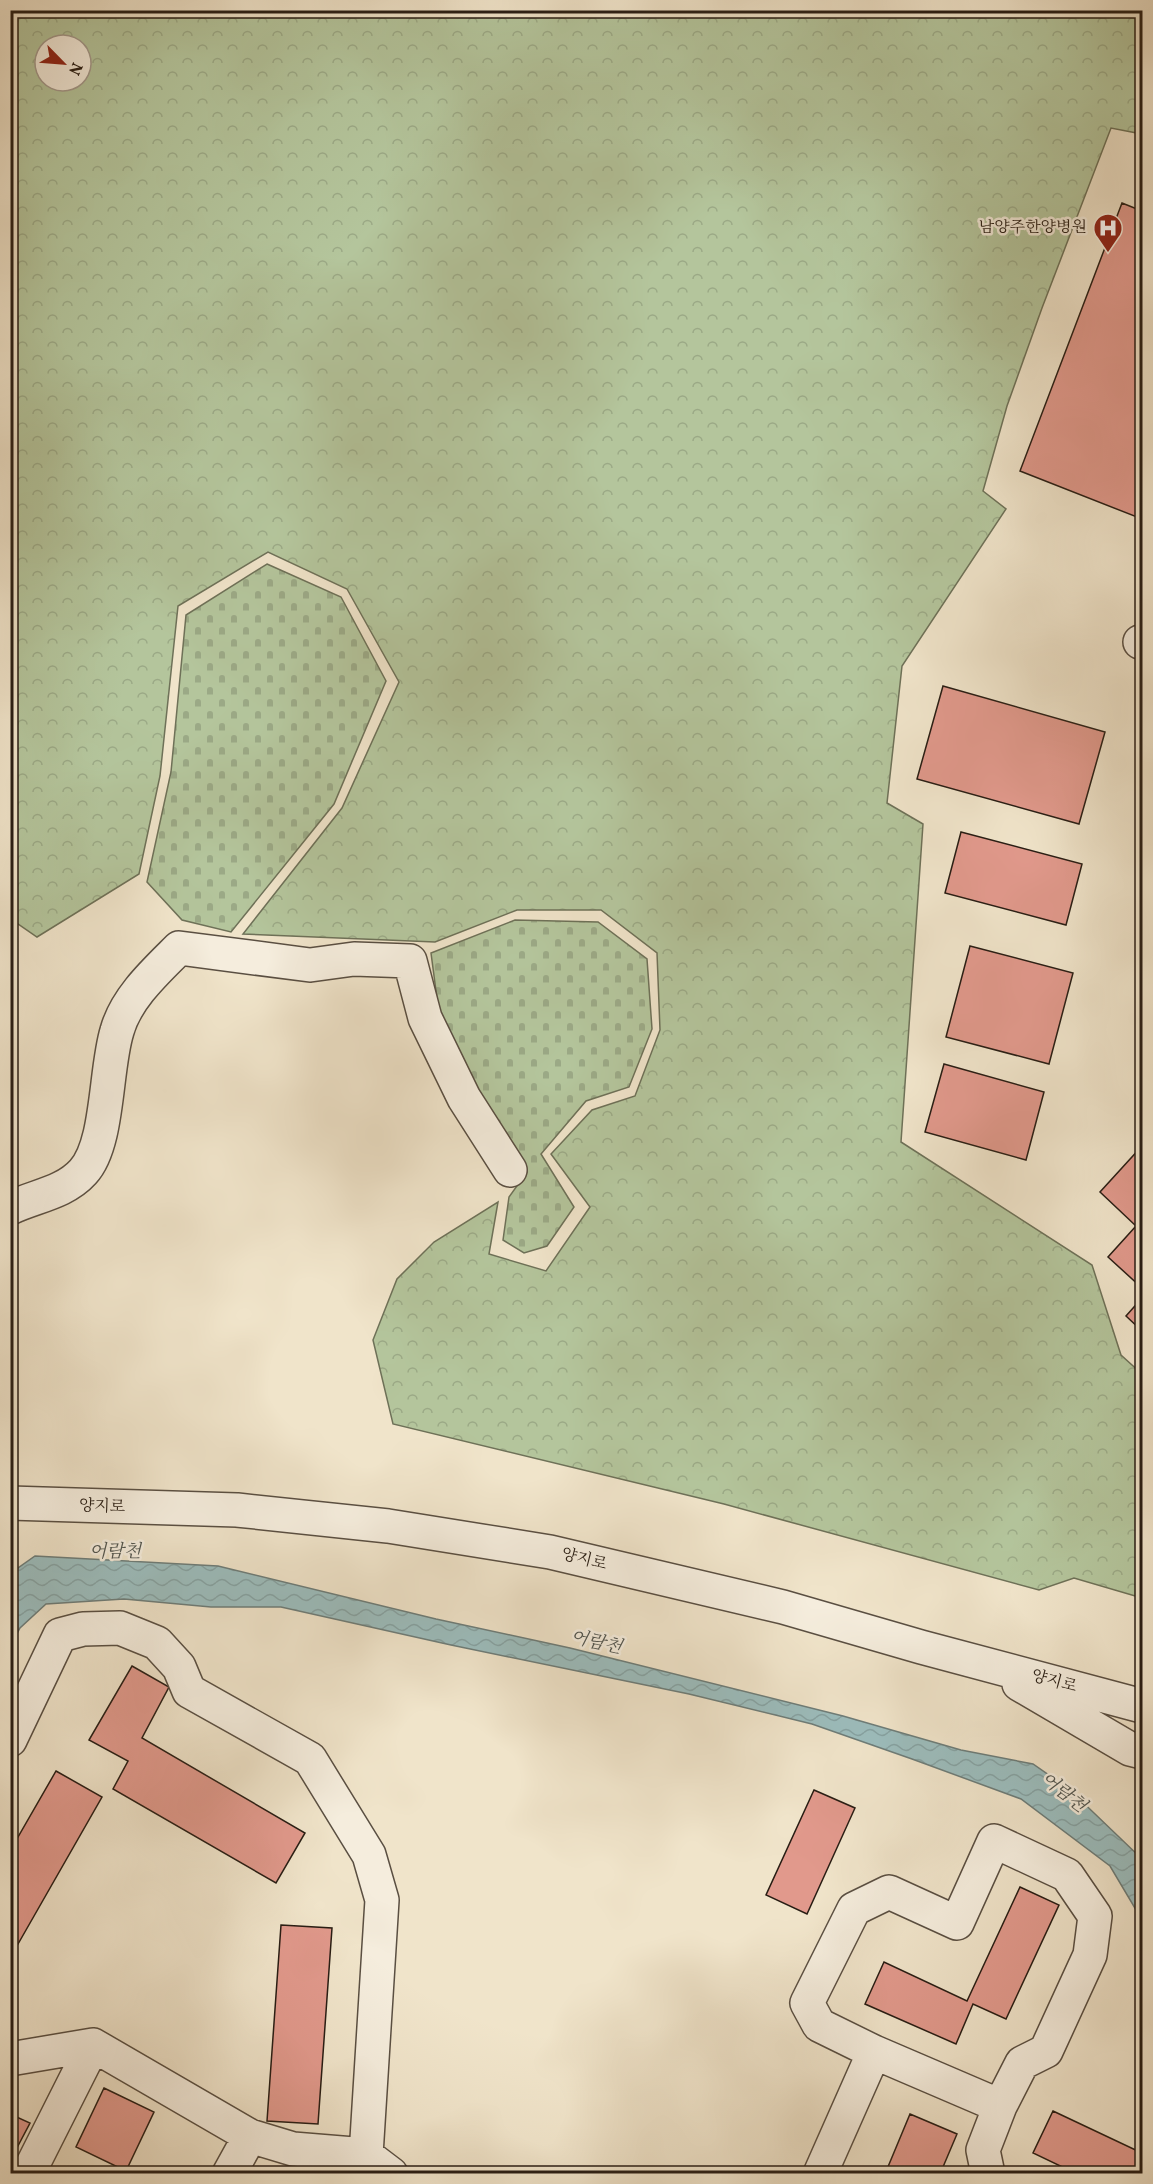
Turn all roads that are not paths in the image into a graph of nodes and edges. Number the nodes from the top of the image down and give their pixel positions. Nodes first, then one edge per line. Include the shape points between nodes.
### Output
1 (510, 1170) dead end
2 (10, 1208) edge
3 (10, 1503) edge
4 (983, 1663) junction
5 (1143, 1706) edge
6 (10, 1740) edge
7 (1143, 1752) edge
8 (93, 2045) junction
9 (874, 2052) junction
10 (10, 2059) edge
11 (1000, 2106) junction
12 (250, 2136) junction
13 (379, 2164) edge
14 (28, 2174) edge
15 (229, 2174) edge
16 (820, 2174) edge
17 (988, 2174) edge

1 - 2 street via 464,1098 425,1018 410,961 354,959 310,965 179,948 132,1001 117,1029 98,1143 84,1171 61,1189
3 - 4 street, 양지로 via 237,1510 388,1526 538,1550 783,1607
4 - 5 street, 양지로
4 - 7 street via 1130,1749
6 - 13 street via 60,1635 83,1629 120,1628 157,1643 179,1667 189,1691 310,1759 369,1855 382,1900
8 - 10 street
8 - 12 street
8 - 14 street
9 - 11 street
9 - 11 street via 819,2025 807,2003 854,1909 889,1892 957,1923 994,1840 1067,1875 1095,1916 1090,1955 1046,2052 1022,2063
9 - 16 street
11 - 17 street via 983,2150
12 - 13 street via 293,2149
12 - 15 street

